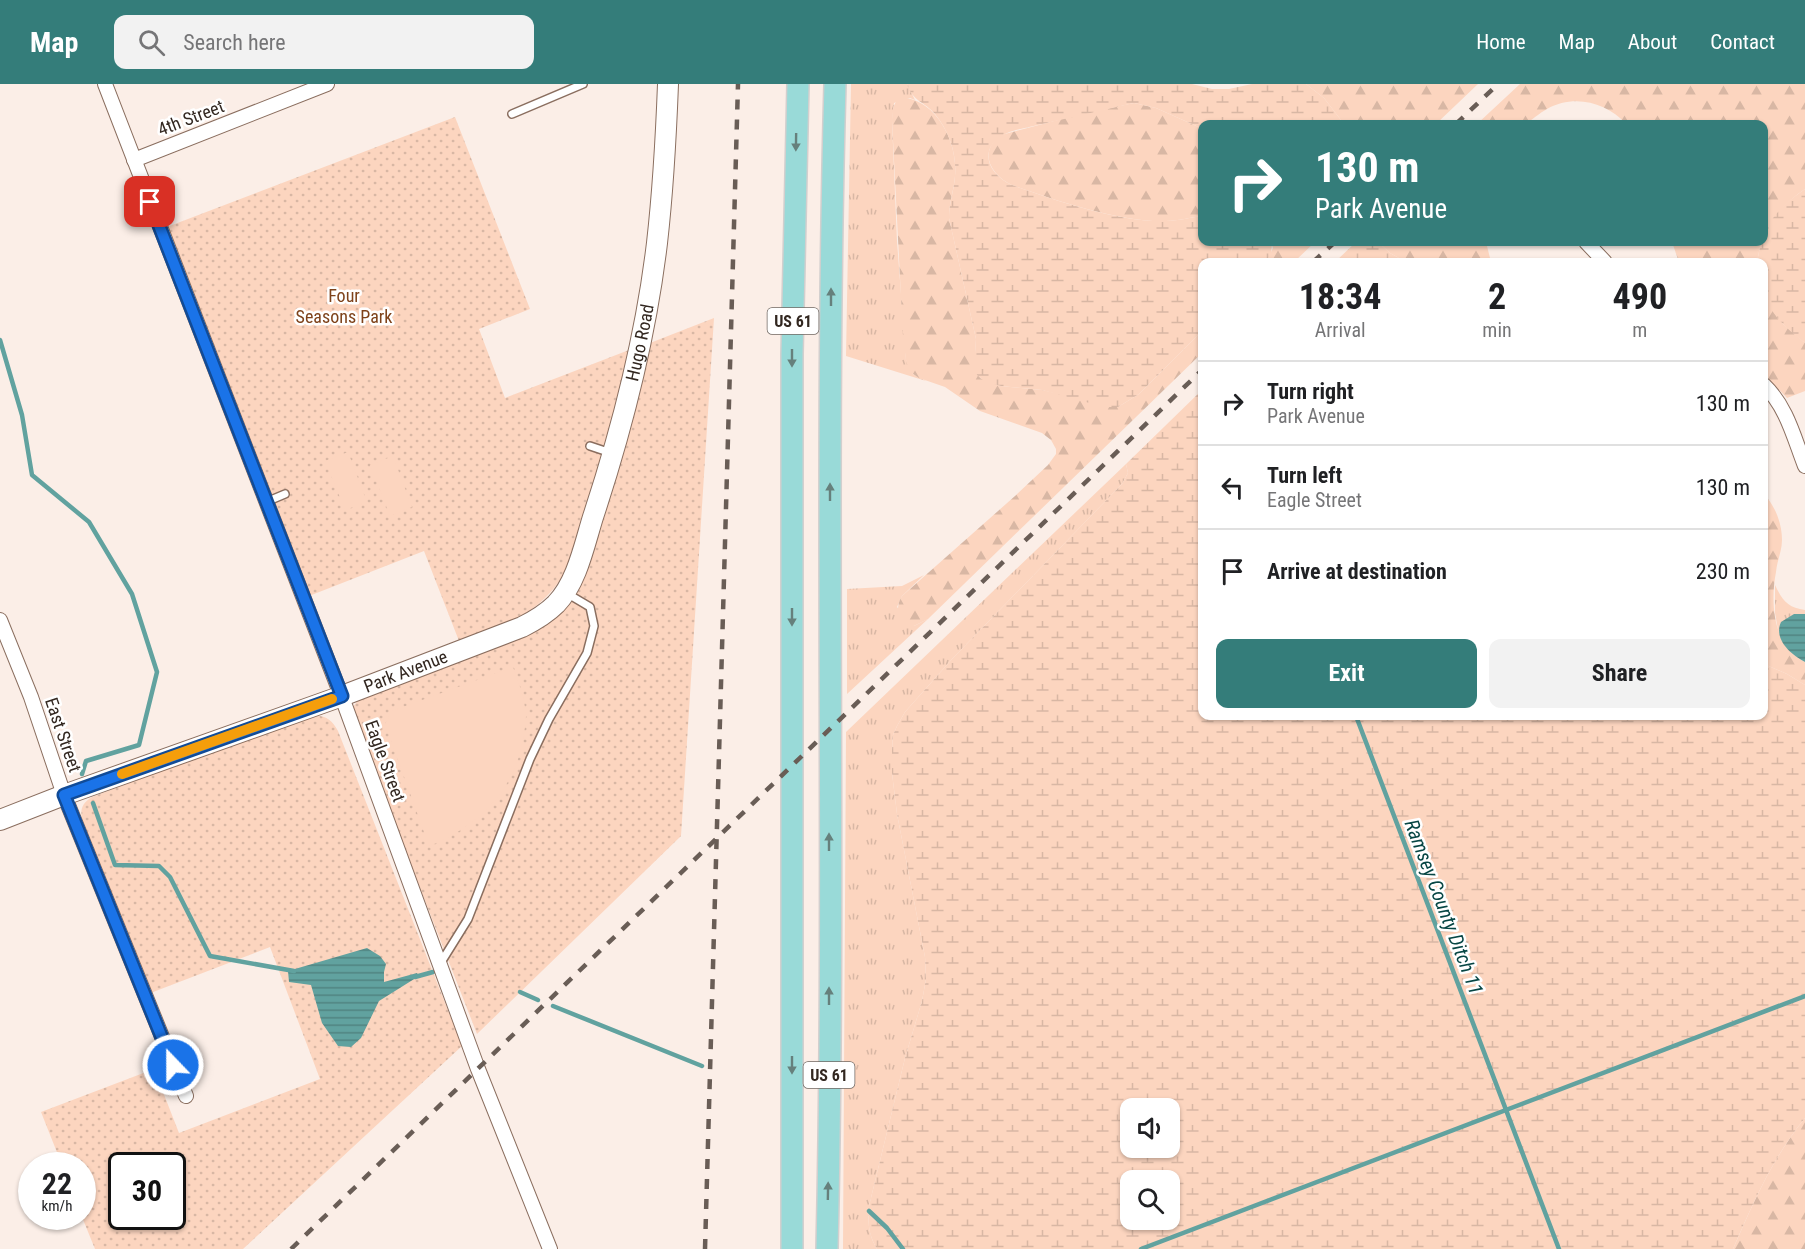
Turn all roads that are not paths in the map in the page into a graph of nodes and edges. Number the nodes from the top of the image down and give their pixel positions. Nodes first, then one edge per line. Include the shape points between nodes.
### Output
1 (105, 84) edge
2 (327, 84) edge
3 (584, 84) edge
4 (668, 84) edge
5 (798, 84) edge
6 (835, 84) edge
7 (512, 114) dead end
8 (134, 160) junction
9 (1590, 246) edge
10 (1601, 258) edge
11 (1768, 390) edge
12 (590, 446) dead end
13 (613, 453) junction
14 (1805, 466) edge
15 (285, 494) dead end
16 (266, 502) junction
17 (565, 592) junction
18 (0, 620) edge
19 (342, 696) junction
20 (64, 795) junction
21 (0, 820) edge
22 (440, 964) junction
23 (186, 1095) dead end
24 (550, 1249) edge
25 (792, 1249) edge
26 (827, 1249) edge

1 - 8 street, Eagle Street
2 - 8 street, 4th Street
3 - 7 lane
4 - 13 street, Hugo Road via 657,245 643,326
5 -> 25 main road, US 61 via 792,354
26 -> 6 main road, US 61 via 830,367
8 - 16 street, Eagle Street
9 - 10 street
11 - 14 street via 1783,409
12 - 13 lane
13 - 17 street, Hugo Road via 576,570
15 - 16 lane
16 - 19 street, Eagle Street
17 - 19 street, Park Avenue via 538,619 522,627
17 - 22 lane via 590,607 594,626 587,652 530,759 468,919
18 - 20 street, East Street
19 - 20 street, Park Avenue
19 - 22 street, Eagle Street
20 - 21 street, Park Avenue
20 - 23 street, East Street
22 - 24 street, Eagle Street

